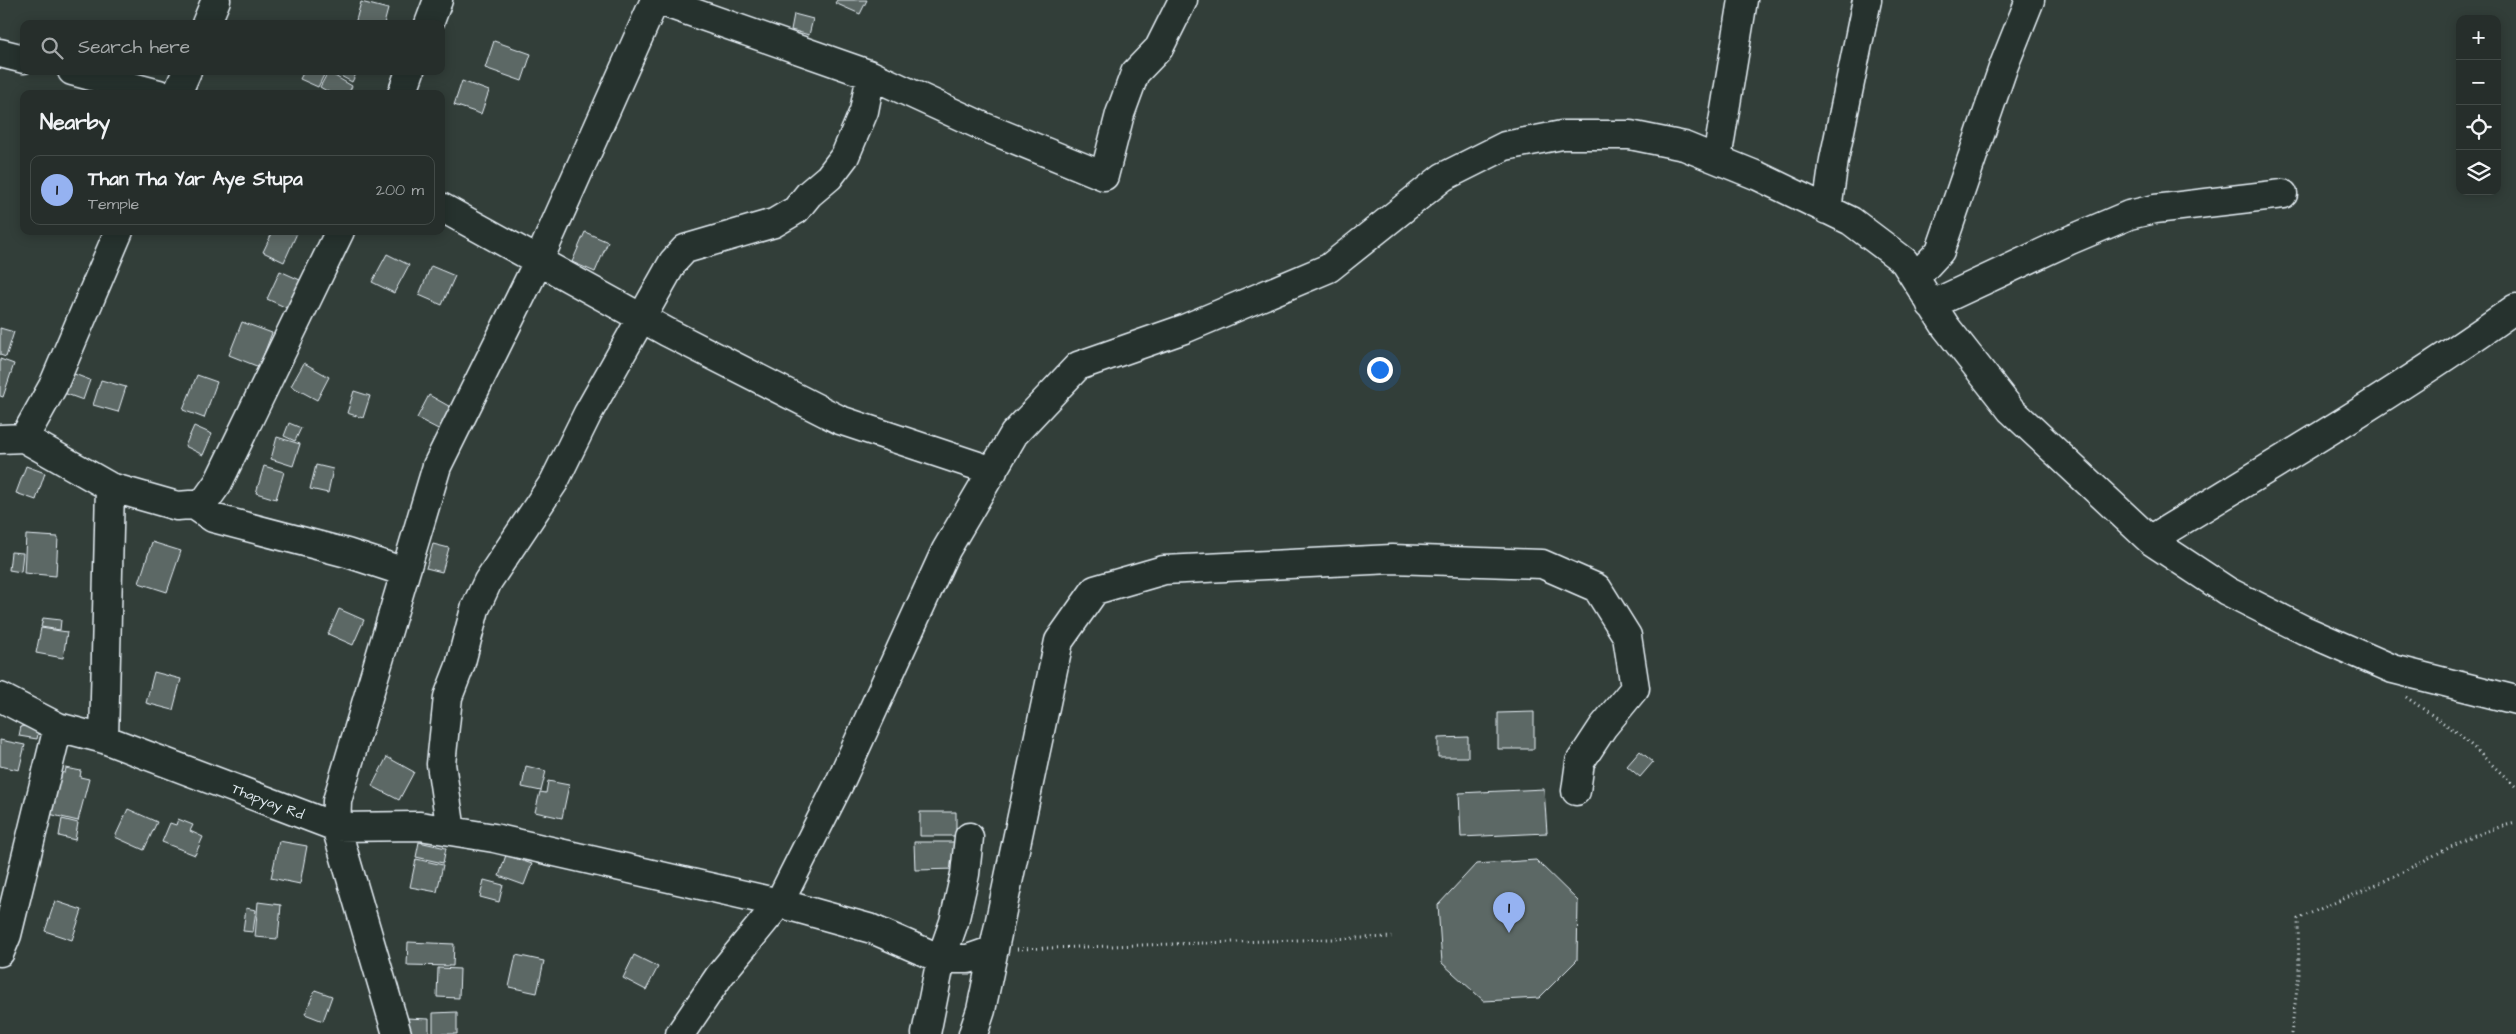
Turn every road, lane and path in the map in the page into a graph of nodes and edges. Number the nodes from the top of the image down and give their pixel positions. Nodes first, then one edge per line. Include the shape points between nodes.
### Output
1 (216, 0) edge
2 (438, 0) edge
3 (656, 0) edge
4 (1182, 0) edge
5 (1743, 0) edge
6 (1867, 0) edge
7 (2030, 0) edge
8 (208, 20) edge
9 (430, 20) edge
10 (0, 52) edge
11 (20, 58) edge
12 (87, 75) edge
13 (185, 75) edge
14 (409, 75) edge
15 (871, 75) junction
16 (144, 90) edge
17 (180, 90) edge
18 (403, 90) edge
19 (1717, 159) junction
20 (2283, 194) dead end
21 (445, 209) edge
22 (1827, 210) junction
23 (117, 235) edge
24 (338, 235) edge
25 (539, 260) junction
26 (1914, 278) junction
27 (1931, 305) junction
28 (2516, 308) edge
29 (643, 319) junction
30 (12, 438) edge
31 (992, 471) junction
32 (110, 487) junction
33 (194, 505) junction
34 (2150, 540) junction
35 (405, 572) junction
36 (2402, 694) dead end
37 (0, 697) edge
38 (2516, 700) edge
39 (58, 727) junction
40 (104, 739) junction
41 (2516, 787) edge
42 (1576, 790) dead end
43 (2516, 823) edge
44 (336, 827) junction
45 (451, 831) junction
46 (969, 837) dead end
47 (779, 903) junction
48 (1392, 937) dead end
49 (994, 950) junction
50 (0, 952) edge
51 (942, 959) junction
52 (397, 1034) edge
53 (680, 1034) edge
54 (926, 1034) edge
55 (973, 1034) edge
56 (2291, 1034) edge

1 - 8 street
2 - 9 street
3 - 15 street
3 - 25 street
4 - 15 street via 1159,48 1135,73 1120,114 1104,176 982,126
5 - 19 street
6 - 22 street
7 - 26 street via 2004,65 1940,251
10 - 11 street
12 - 16 street
13 - 17 street
14 - 18 street
15 - 29 street via 861,119 845,156 829,177 796,210 774,223 685,249 669,269
19 - 22 street
19 - 31 street via 1684,146 1630,135 1562,135 1505,146 1443,177 1329,268 1184,329 1078,366 1014,434
20 - 27 street via 2129,215
21 - 25 street
22 - 26 street via 1851,221 1904,262
23 - 30 street via 53,386
24 - 33 street via 218,483 203,504
25 - 29 street
25 - 35 street via 437,466
26 - 27 street
27 - 34 street via 2011,410
28 - 34 street via 2392,391
29 - 31 street via 840,420
29 - 45 street via 626,344 554,482 488,581 475,609 448,697 441,764
30 - 32 street
31 - 47 street via 946,550 841,780
32 - 33 street via 177,506
32 - 40 street
33 - 35 street via 213,518
34 - 38 street via 2227,591 2304,630 2394,669
35 - 44 street via 337,801
36 - 41 path via 2458,733
37 - 39 street, Thapyay Rd
39 - 40 street, Thapyay Rd
39 - 50 street via 7,935
40 - 44 street, Thapyay Rd
42 - 49 street via 1580,762 1635,688 1627,636 1597,588 1542,564 1392,560 1164,570 1095,590 1059,641
43 - 56 path via 2464,842 2298,919 2299,974
44 - 45 street via 420,826
44 - 52 street
45 - 47 street
46 - 51 street via 965,874
47 - 51 street via 872,929
47 - 53 street via 720,975
48 - 49 path
49 - 51 street via 968,959
49 - 55 street
51 - 54 street

